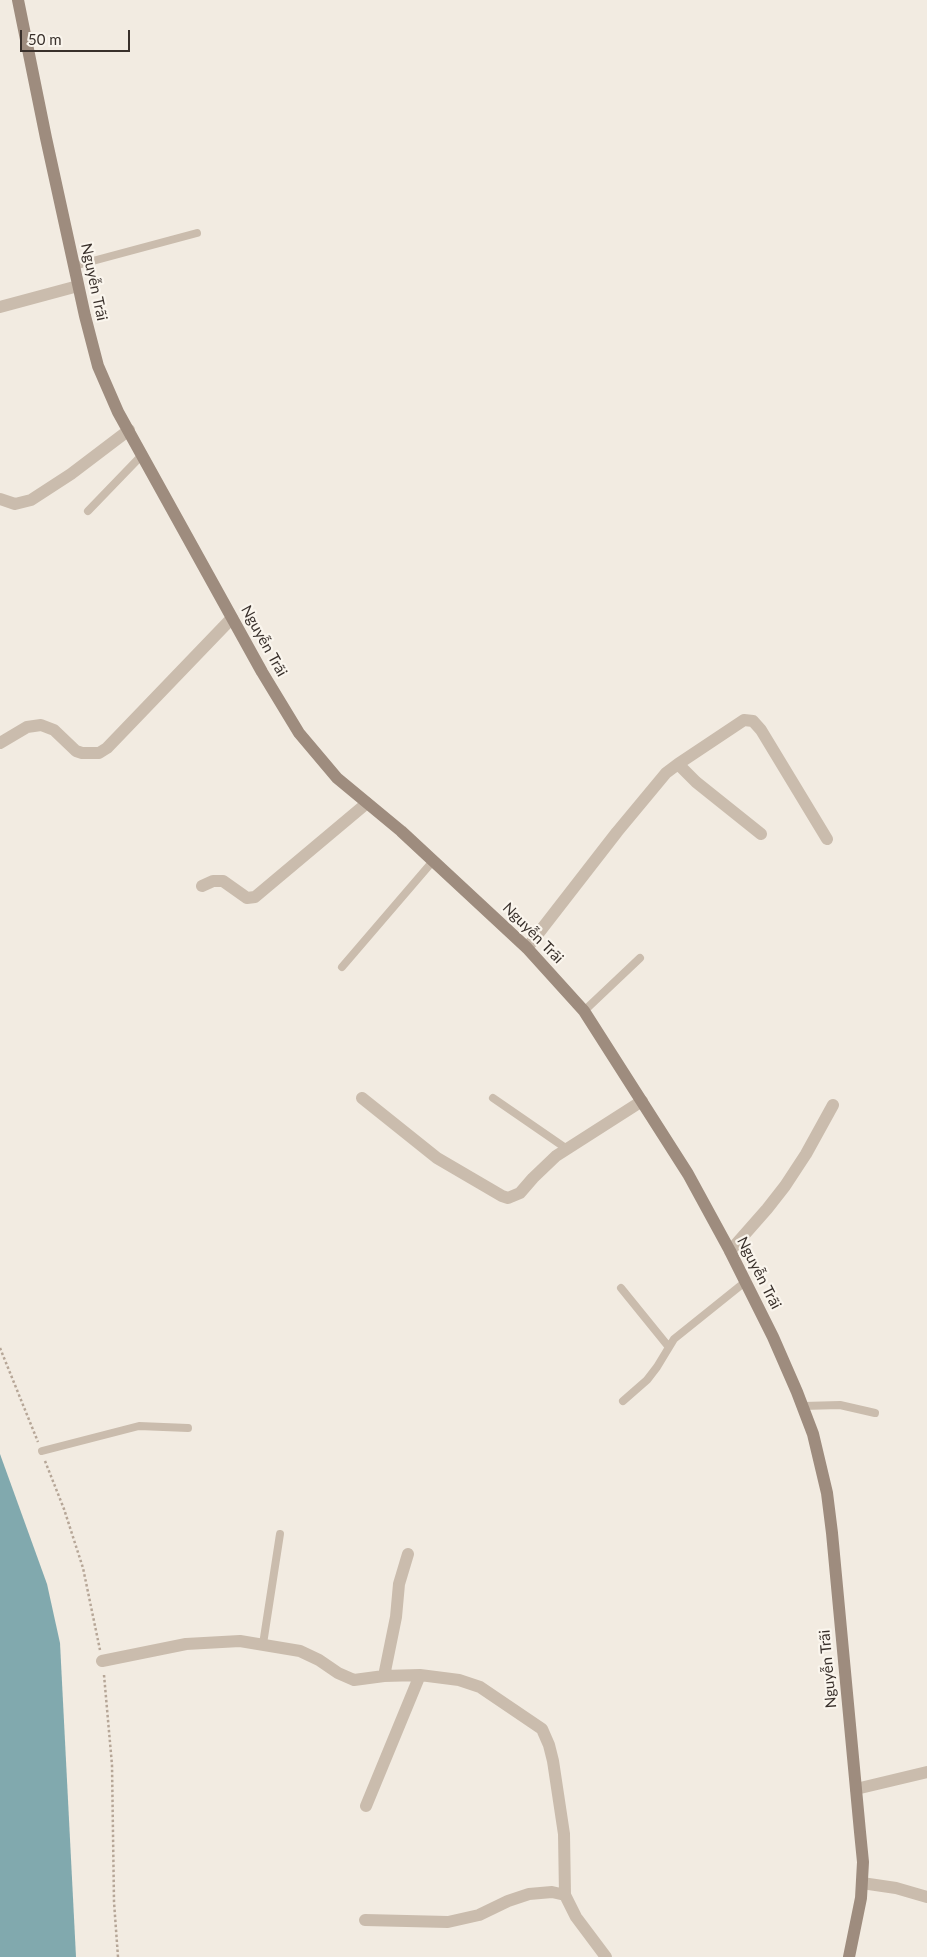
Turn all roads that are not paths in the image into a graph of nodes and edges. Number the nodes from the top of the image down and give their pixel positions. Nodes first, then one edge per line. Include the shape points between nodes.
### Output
1 (18, 0) edge
2 (197, 233) dead end
3 (74, 266) junction
4 (78, 286) junction
5 (0, 307) edge
6 (128, 430) junction
7 (142, 454) junction
8 (0, 499) edge
9 (88, 510) dead end
10 (232, 618) junction
11 (0, 743) edge
12 (678, 764) junction
13 (368, 804) junction
14 (761, 834) dead end
15 (827, 839) dead end
16 (433, 861) junction
17 (202, 886) dead end
18 (527, 948) junction
19 (640, 958) dead end
20 (342, 967) dead end
21 (584, 1011) junction
22 (362, 1098) dead end
23 (493, 1098) dead end
24 (642, 1101) junction
25 (833, 1105) dead end
26 (567, 1149) junction
27 (730, 1251) junction
28 (745, 1282) junction
29 (622, 1288) dead end
30 (668, 1346) junction
31 (623, 1401) dead end
32 (803, 1406) junction
33 (875, 1412) dead end
34 (188, 1428) dead end
35 (42, 1451) road end
36 (280, 1534) dead end
37 (408, 1554) dead end
38 (263, 1644) junction
39 (102, 1661) road end
40 (420, 1675) junction
41 (384, 1676) junction
42 (927, 1772) edge
43 (856, 1789) junction
44 (366, 1806) dead end
45 (862, 1883) junction
46 (566, 1896) junction
47 (927, 1897) edge
48 (366, 1920) dead end
49 (606, 1957) edge
50 (849, 1957) edge

1 - 3 main road, Nguyễn Trãi
2 - 3 lane
3 - 4 main road, Nguyễn Trãi
4 - 5 street
4 - 6 main road, Nguyễn Trãi via 98,366
6 - 7 main road, Nguyễn Trãi
6 - 8 street via 31,500 15,504
7 - 9 lane
7 - 10 main road, Nguyễn Trãi
10 - 11 street via 107,748 82,753 54,730 41,725 27,727
10 - 13 main road, Nguyễn Trãi via 299,734 337,778
12 - 14 street
12 - 15 street via 744,720 753,721
12 - 18 street via 666,773 617,832
13 - 16 main road, Nguyễn Trãi
13 - 17 street via 255,897 247,898 223,881
16 - 18 main road, Nguyễn Trãi
16 - 20 lane
18 - 21 main road, Nguyễn Trãi
19 - 21 lane
21 - 24 main road, Nguyễn Trãi
22 - 26 street via 437,1158 508,1198 520,1193 543,1168
23 - 26 lane
24 - 26 street
24 - 27 main road, Nguyễn Trãi via 688,1174
25 - 27 street via 785,1186
27 - 28 main road, Nguyễn Trãi
28 - 30 lane
28 - 32 main road, Nguyễn Trãi
29 - 30 lane
30 - 31 lane via 647,1380
32 - 33 lane via 840,1405
32 - 43 main road, Nguyễn Trãi via 815,1442 832,1533
34 - 35 lane via 139,1426
36 - 38 lane
37 - 41 street via 399,1584
38 - 39 street via 202,1642
38 - 41 street via 309,1655 354,1680
40 - 41 street
40 - 44 street
40 - 46 street via 459,1680 480,1687 542,1729 553,1761 564,1834
42 - 43 street
43 - 45 main road, Nguyễn Trãi
45 - 47 street
45 - 50 main road, Nguyễn Trãi
46 - 48 street via 552,1892 529,1894 479,1915 448,1922
46 - 49 street via 576,1917

